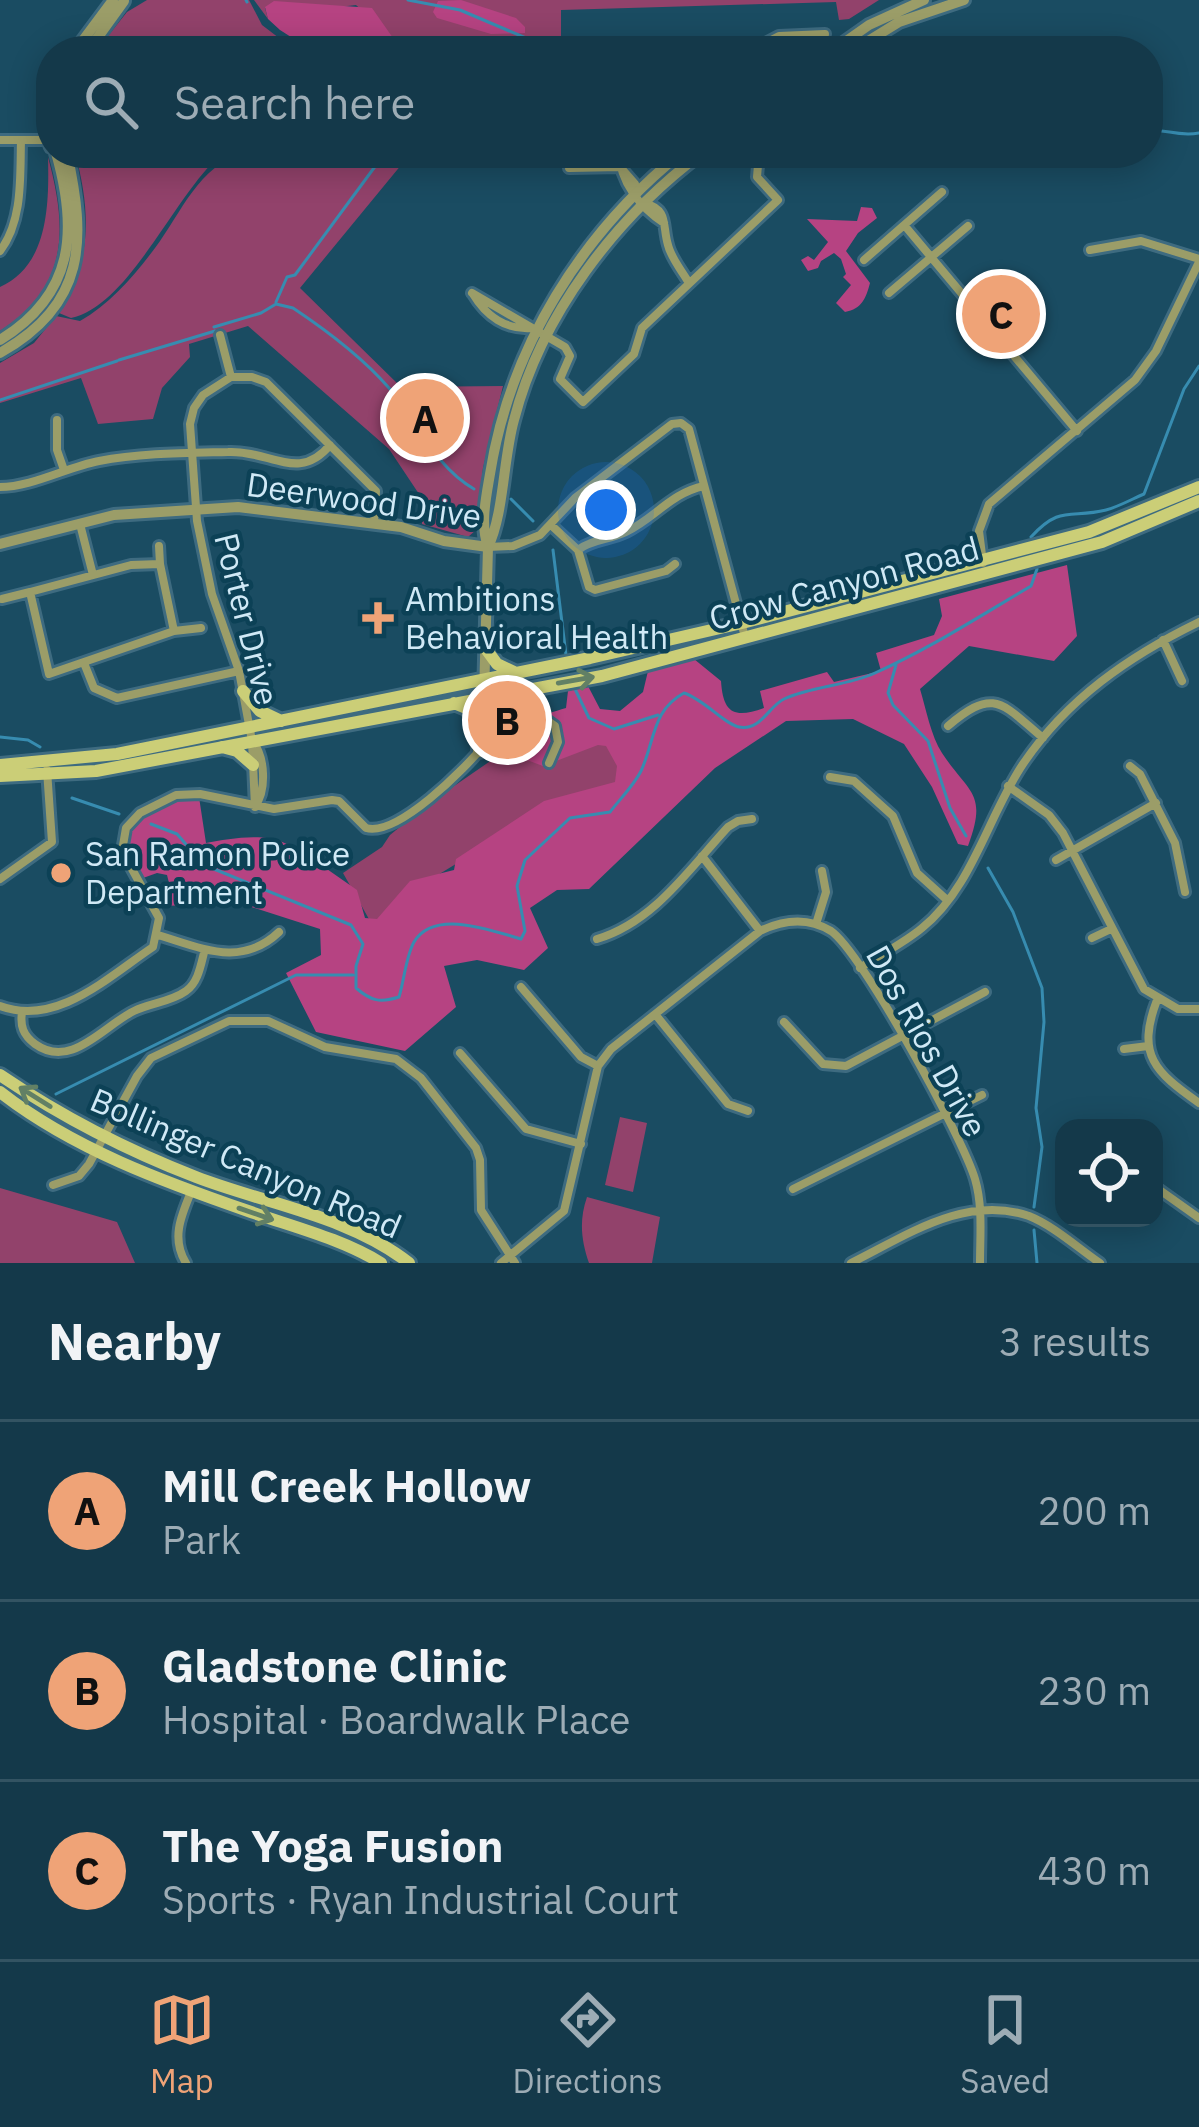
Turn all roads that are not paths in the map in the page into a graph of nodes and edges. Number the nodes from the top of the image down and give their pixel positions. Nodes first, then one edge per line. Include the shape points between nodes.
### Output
1 (120, 0) edge
2 (136, 0) edge
3 (924, 0) edge
4 (964, 0) edge
5 (825, 34) dead end
6 (88, 36) edge
7 (97, 36) edge
8 (779, 36) edge
9 (853, 36) edge
10 (876, 36) edge
11 (0, 140) edge
12 (21, 140) junction
13 (36, 141) edge
14 (58, 168) edge
15 (70, 168) edge
16 (621, 168) edge
17 (667, 168) edge
18 (682, 168) edge
19 (758, 168) edge
20 (942, 192) dead end
21 (640, 198) junction
22 (905, 226) junction
23 (968, 226) dead end
24 (1090, 250) dead end
25 (0, 251) edge
26 (930, 257) junction
27 (864, 260) dead end
28 (1199, 260) edge
29 (689, 283) junction
30 (889, 293) dead end
31 (541, 333) junction
32 (220, 335) dead end
33 (0, 340) edge
34 (0, 353) edge
35 (231, 377) junction
36 (57, 420) dead end
37 (1077, 430) junction
38 (329, 445) junction
39 (190, 453) junction
40 (64, 470) junction
41 (704, 485) junction
42 (0, 487) edge
43 (1199, 487) edge
44 (1199, 501) edge
45 (196, 510) junction
46 (79, 523) junction
47 (374, 523) junction
48 (551, 525) junction
49 (0, 544) edge
50 (158, 546) dead end
51 (488, 547) junction
52 (578, 550) junction
53 (160, 564) junction
54 (675, 564) dead end
55 (984, 567) junction
56 (93, 575) junction
57 (30, 592) junction
58 (2, 599) edge
59 (1199, 622) edge
60 (201, 628) dead end
61 (744, 630) junction
62 (174, 631) junction
63 (1163, 640) junction
64 (485, 649) junction
65 (84, 663) junction
66 (239, 671) junction
67 (518, 674) junction
68 (484, 680) junction
69 (1182, 681) dead end
70 (243, 691) junction
71 (484, 697) junction
72 (453, 703) junction
73 (282, 722) junction
74 (479, 722) junction
75 (948, 726) dead end
76 (251, 734) junction
77 (1043, 738) junction
78 (221, 747) junction
79 (478, 754) junction
80 (549, 763) dead end
81 (0, 764) edge
82 (253, 765) junction
83 (1130, 766) dead end
84 (47, 769) junction
85 (0, 776) edge
86 (830, 777) dead end
87 (1008, 786) junction
88 (1156, 802) junction
89 (254, 807) junction
90 (752, 819) dead end
91 (1073, 848) junction
92 (702, 856) junction
93 (1056, 860) dead end
94 (823, 871) dead end
95 (0, 879) edge
96 (1185, 892) dead end
97 (947, 900) junction
98 (816, 924) junction
99 (1111, 929) junction
100 (760, 931) junction
101 (279, 932) dead end
102 (158, 935) junction
103 (1092, 938) dead end
104 (597, 939) dead end
105 (205, 949) junction
106 (860, 968) junction
107 (521, 987) dead end
108 (985, 992) dead end
109 (1157, 1000) junction
110 (0, 1006) edge
111 (1199, 1009) edge
112 (22, 1012) junction
113 (655, 1014) junction
114 (784, 1022) dead end
115 (904, 1037) junction
116 (1148, 1046) junction
117 (1124, 1049) dead end
118 (460, 1052) dead end
119 (598, 1066) junction
120 (0, 1075) edge
121 (0, 1092) edge
122 (982, 1095) dead end
123 (1199, 1102) edge
124 (748, 1111) dead end
125 (944, 1113) junction
126 (102, 1137) junction
127 (580, 1144) junction
128 (96, 1151) junction
129 (53, 1185) dead end
130 (793, 1190) dead end
131 (191, 1192) junction
132 (1163, 1192) edge
133 (980, 1209) junction
134 (1199, 1218) edge
135 (508, 1261) edge
136 (186, 1263) edge
137 (381, 1263) edge
138 (409, 1263) edge
139 (851, 1263) edge
140 (980, 1263) edge
141 (1100, 1263) edge

1 - 2 street
1 - 6 street
1 - 7 street
3 - 9 street
4 - 10 street
5 - 8 street
11 - 12 street
12 - 13 street
12 - 25 street via 18,206
14 - 33 street via 70,215 61,270 45,302
15 - 34 street via 80,221 74,268 45,317
16 - 21 street
17 - 21 street
18 - 21 street
19 - 29 street via 778,200
20 - 22 street
21 - 29 street via 662,212 668,247
21 - 31 street
22 - 26 street
22 - 27 street
23 - 26 street
24 - 28 street via 1141,241
26 - 30 street
26 - 37 street
28 - 37 street via 1156,351
29 - 31 street via 642,328 634,354 583,402 560,379 570,356
31 - 31 street via 500,312 472,293 494,319
31 - 51 street
32 - 35 street
35 - 38 street via 266,382
35 - 39 street, Porter Drive via 194,408
36 - 40 street
37 - 55 street via 989,504 979,531
38 - 39 street via 297,466 237,452
38 - 47 street via 376,490
39 - 40 street
39 - 45 street, Porter Drive
40 - 42 street
41 - 48 street, Deerwood Drive via 689,429 672,424
41 - 52 street via 683,490 627,532
41 - 61 street
43 - 55 main road, Crow Canyon Road
44 - 55 main road, Crow Canyon Road via 1102,542
45 - 46 street, Deerwood Drive
45 - 47 street, Deerwood Drive via 278,509
45 - 66 street, Porter Drive via 212,594
46 - 49 street, Deerwood Drive
46 - 56 street
47 - 51 street, Deerwood Drive
48 - 51 street, Deerwood Drive via 512,546
48 - 52 street
50 - 53 street
51 - 64 street
52 - 54 street via 595,590
53 - 56 street
53 - 62 street
55 - 61 main road, Crow Canyon Road
56 - 57 street
57 - 58 street
57 - 65 street via 49,674
59 - 63 street
60 - 62 street
61 - 67 main road, Crow Canyon Road
71 -> 61 main road, Crow Canyon Road via 602,676
62 - 65 street
63 - 69 street
63 - 77 street via 1108,674
64 - 67 main road
64 - 68 street
65 - 66 street via 94,688 117,698
66 - 70 street, Porter Drive
67 - 68 main road, Crow Canyon Road
68 - 71 street
68 - 73 main road, Crow Canyon Road
70 - 73 main road
70 - 76 street, Porter Drive
71 - 72 main road, Crow Canyon Road
71 - 74 street
71 - 79 street
72 - 74 main road
72 - 76 main road, Crow Canyon Road
73 - 76 main road, Crow Canyon Road
74 - 79 street
75 - 77 street via 988,702
76 - 78 main road, Crow Canyon Road
76 - 82 street
76 - 84 main road, Crow Canyon Road
76 - 89 street via 262,768
77 - 87 street
78 - 82 main road
78 - 84 main road, Crow Canyon Road
79 - 80 street via 548,721 558,742
79 - 89 street via 388,829 366,828 339,801
81 - 84 main road, Crow Canyon Road
82 - 89 street
83 - 88 street
84 - 85 main road, Crow Canyon Road
84 - 95 street via 52,842
86 - 97 street via 854,781 893,816 917,873
87 - 91 street via 1049,815
87 - 97 street
88 - 91 street
88 - 96 street
89 - 102 street via 176,795 130,822 123,858 156,909
90 - 92 street via 728,827
91 - 93 street
91 - 99 street
92 - 100 street
92 - 104 street via 657,905
94 - 98 street
97 - 106 street via 924,927
98 - 100 street
98 - 106 street, Dos Rios Drive via 843,941
99 - 103 street
99 - 109 street
100 - 113 street
101 - 105 street via 242,954
102 - 105 street
102 - 112 street via 153,947 71,1001
105 - 112 street via 185,992 66,1052 28,1037
106 - 115 street, Dos Rios Drive
107 - 119 street via 581,1058
108 - 115 street
109 - 111 street
109 - 116 street
110 - 112 street
113 - 119 street
113 - 124 street via 728,1104
114 - 115 street via 834,1067
115 - 125 street, Dos Rios Drive
116 - 117 street
116 - 123 street via 1166,1079
118 - 127 street via 526,1129
119 - 127 street
126 -> 120 main road, Bollinger Canyon Road
121 - 128 main road, Bollinger Canyon Road
122 - 125 street
125 - 130 street
125 - 133 street, Dos Rios Drive
126 - 128 street
126 - 135 street via 151,1058 229,1021 282,1025 326,1047 396,1059 476,1148 481,1210
126 - 138 main road, Bollinger Canyon Road via 377,1241
127 - 135 street via 564,1211
128 - 129 street via 80,1176
128 - 131 main road, Bollinger Canyon Road
131 - 136 street via 177,1236
131 -> 137 main road, Bollinger Canyon Road
132 - 134 street
133 - 139 street via 936,1220
133 - 140 street, Dos Rios Drive
133 - 141 street via 1041,1222

